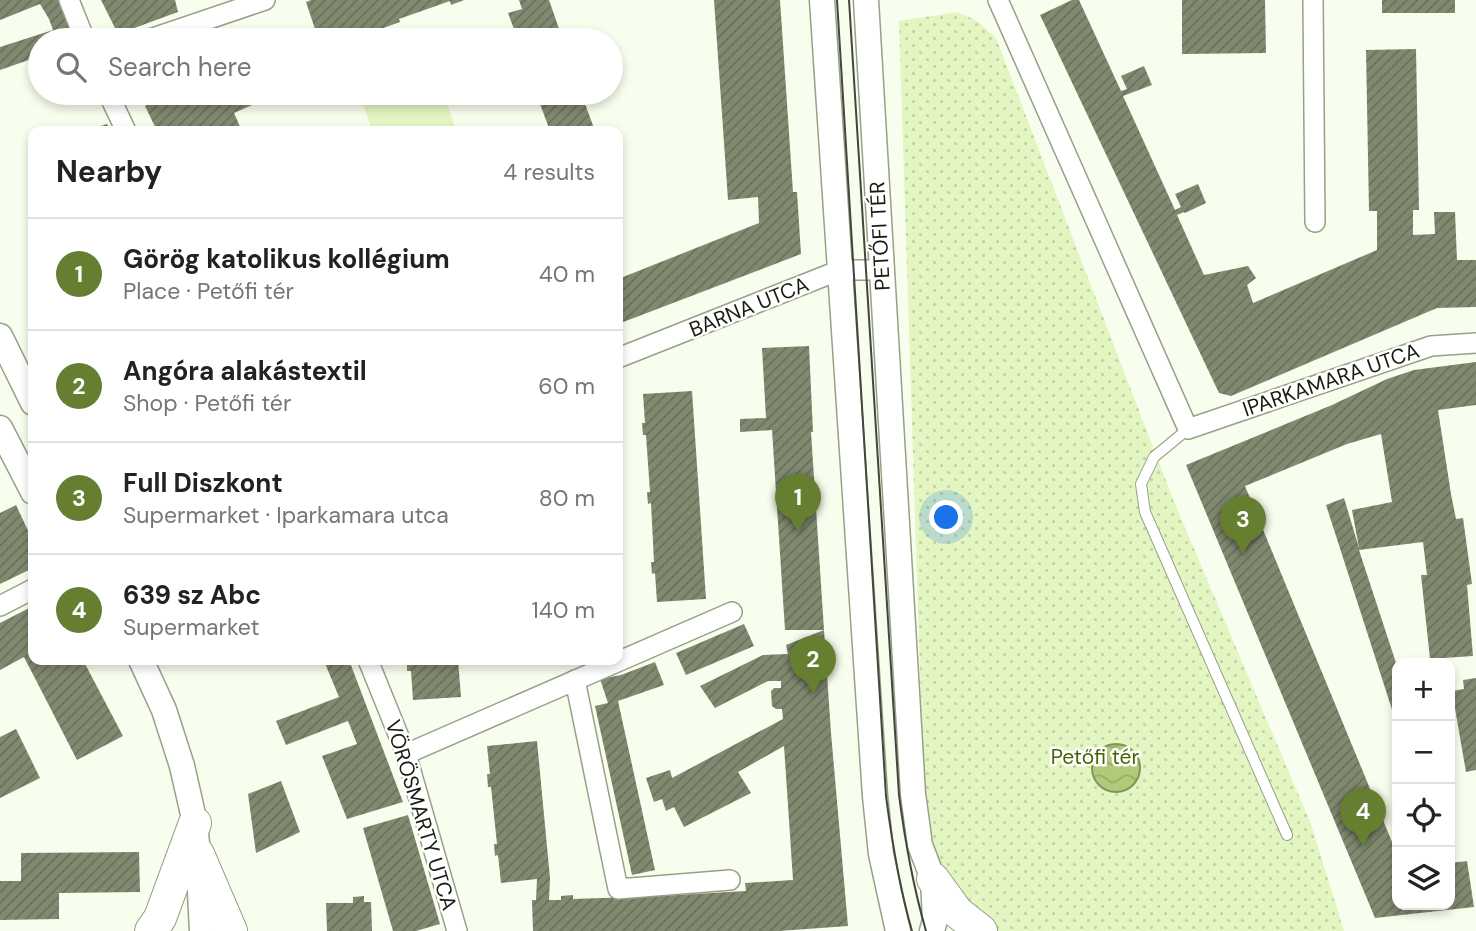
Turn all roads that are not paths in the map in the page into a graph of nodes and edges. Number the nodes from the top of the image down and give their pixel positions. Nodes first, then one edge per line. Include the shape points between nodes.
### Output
1 (69, 0) edge
2 (265, 0) edge
3 (822, 0) edge
4 (866, 0) edge
5 (998, 0) edge
6 (1312, 0) edge
7 (80, 28) edge
8 (182, 28) edge
9 (114, 105) edge
10 (124, 126) edge
11 (1315, 222) dead end
12 (840, 270) junction
13 (883, 270) junction
14 (0, 336) edge
15 (1476, 343) edge
16 (623, 356) edge
17 (28, 394) edge
18 (0, 428) edge
19 (1188, 429) junction
20 (28, 482) edge
21 (28, 592) edge
22 (0, 606) edge
23 (732, 612) dead end
24 (623, 659) edge
25 (143, 665) edge
26 (370, 665) edge
27 (610, 665) edge
28 (575, 680) junction
29 (406, 754) junction
30 (195, 823) junction
31 (1287, 835) dead end
32 (198, 854) junction
33 (933, 879) junction
34 (730, 880) dead end
35 (151, 931) edge
36 (202, 931) edge
37 (231, 931) edge
38 (457, 931) edge
39 (898, 931) edge
40 (932, 931) edge
41 (981, 931) edge

1 - 7 street
2 - 8 street
3 - 12 street, PETŐFI TÉR
4 - 13 street, PETŐFI TÉR
5 - 19 street
6 - 11 street
9 - 10 street
12 - 13 street, BARNA UTCA
12 - 16 street, BARNA UTCA
12 - 39 street, PETŐFI TÉR via 875,796 881,854
13 - 33 street, PETŐFI TÉR via 913,794 920,845
14 - 17 street
15 - 19 street, IPARKAMARA UTCA via 1431,346
18 - 20 street
19 - 31 lane via 1154,457 1141,484 1145,512
21 - 22 street
23 - 24 street
25 - 30 street via 164,710
26 - 29 street, VÖRÖSMARTY UTCA
27 - 28 street
28 - 29 street
28 - 34 street via 618,889
29 - 38 street, VÖRÖSMARTY UTCA
30 - 32 street
30 - 35 main road
32 - 36 street
32 - 37 main road
33 - 40 street, PETŐFI TÉR
33 - 41 main road via 957,912

